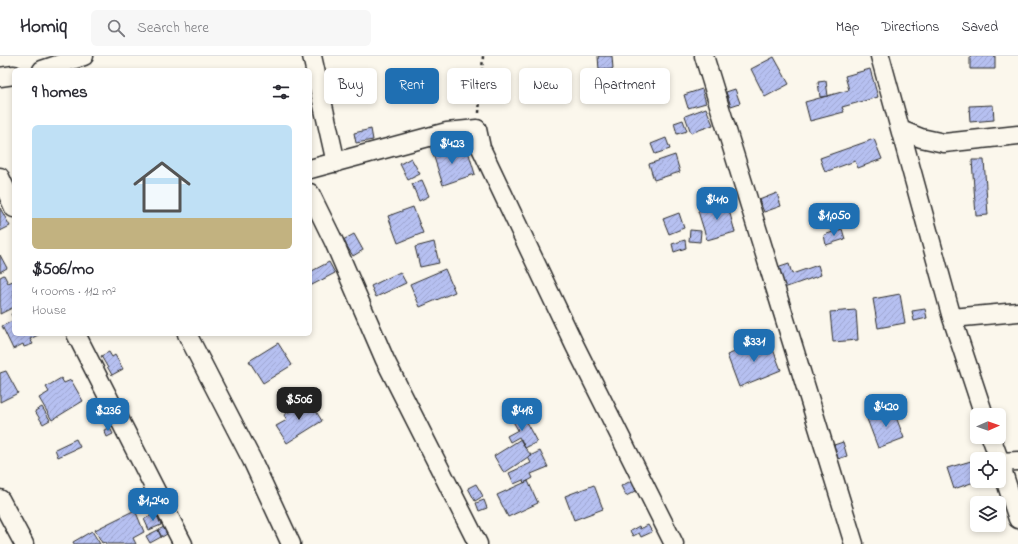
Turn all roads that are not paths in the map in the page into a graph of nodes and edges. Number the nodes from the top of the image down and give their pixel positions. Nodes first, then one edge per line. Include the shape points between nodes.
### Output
1 (84, 56) edge
2 (312, 56) edge
3 (704, 56) edge
4 (880, 56) edge
5 (48, 68) edge
6 (12, 75) edge
7 (0, 77) edge
8 (901, 130) junction
9 (1018, 135) edge
10 (336, 163) junction
11 (312, 169) edge
12 (0, 177) edge
13 (312, 198) edge
14 (12, 204) edge
15 (1018, 312) edge
16 (952, 318) junction
17 (77, 336) edge
18 (188, 336) edge
19 (982, 408) edge
20 (1006, 461) edge
21 (1018, 461) edge
22 (1006, 482) edge
23 (0, 498) edge
24 (1018, 519) edge
25 (24, 544) edge
26 (183, 544) edge
27 (291, 544) edge
28 (478, 544) edge
29 (674, 544) edge
30 (854, 544) edge

1 - 5 street
2 - 10 street
3 - 30 street
4 - 8 street
6 - 7 street
8 - 9 street via 944,143
8 - 16 street
10 - 11 street
10 - 29 street via 446,132 477,129 481,148 575,346
12 - 14 street
13 - 28 street via 385,360
15 - 16 street
16 - 19 street
17 - 26 street
18 - 27 street via 252,460
20 - 21 street
22 - 24 street
23 - 25 street

